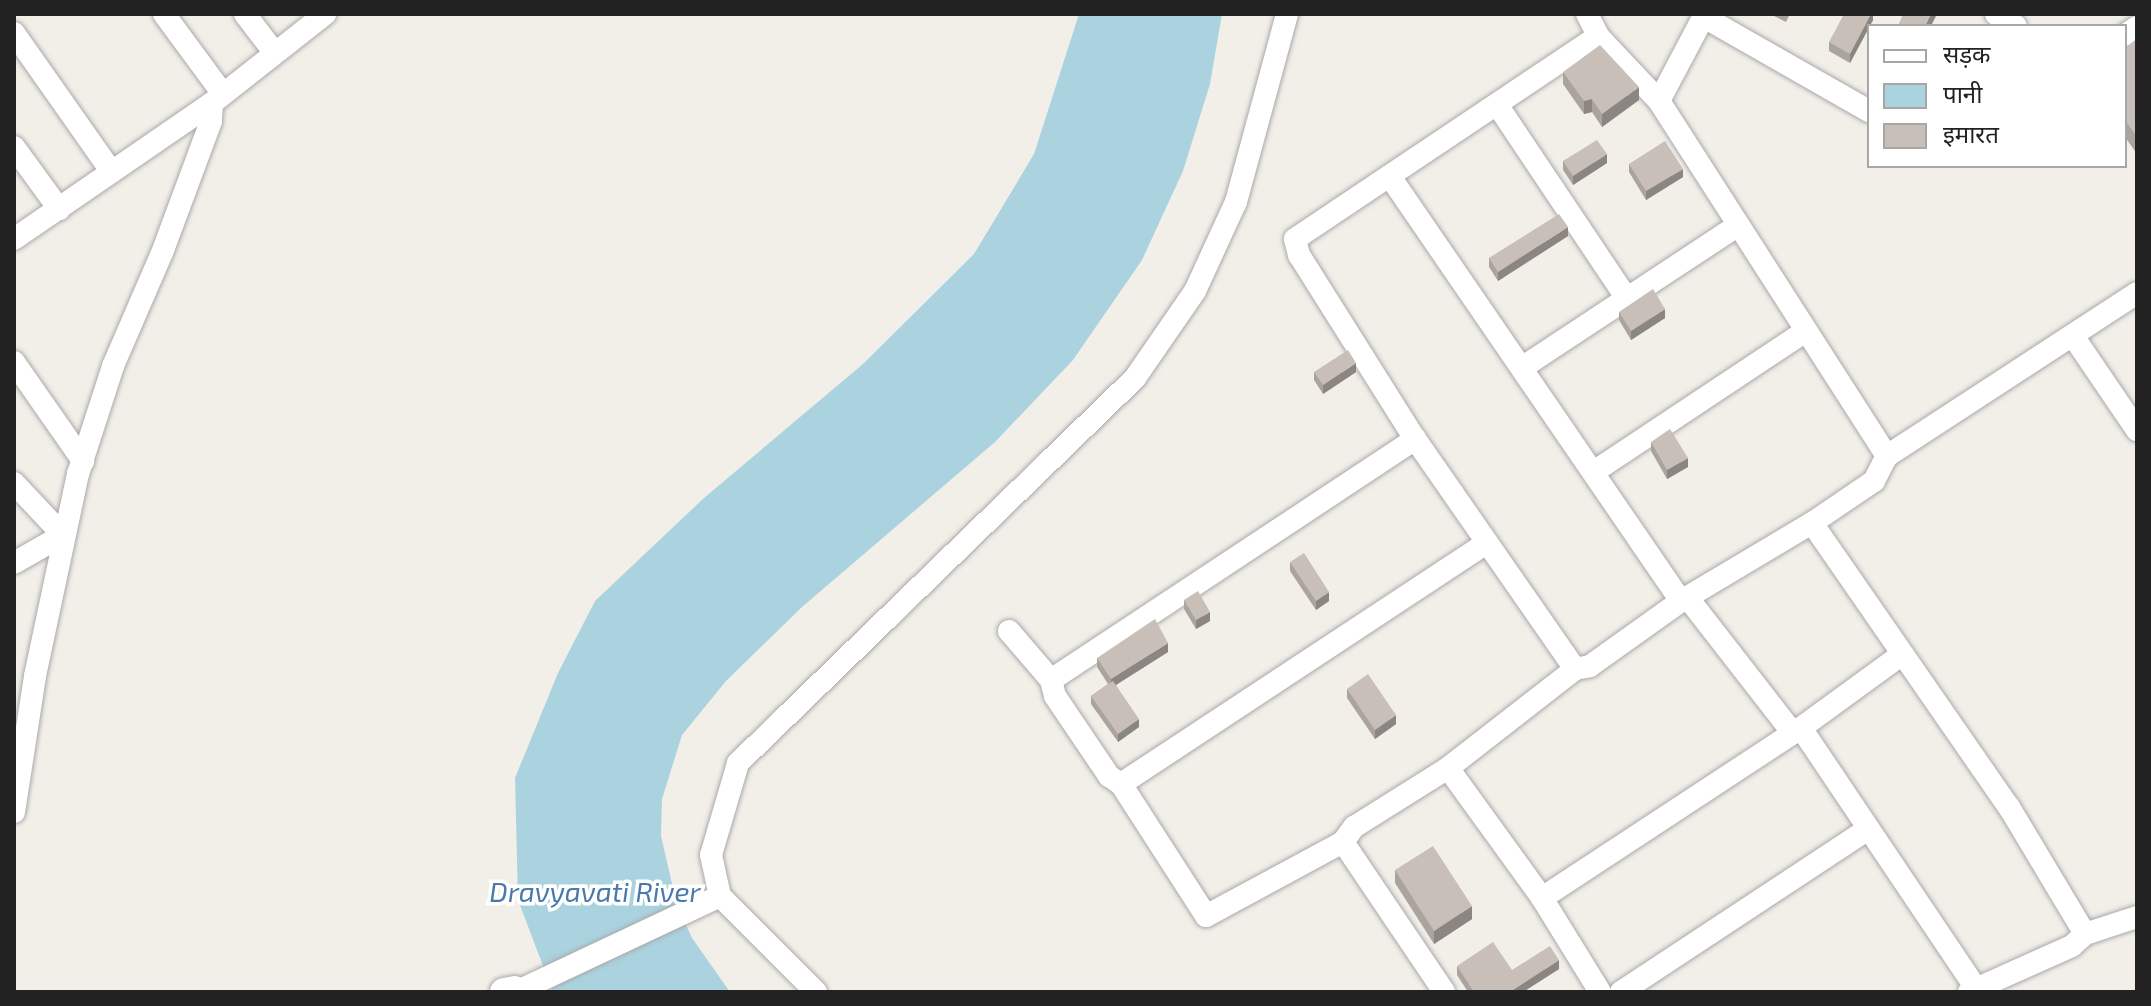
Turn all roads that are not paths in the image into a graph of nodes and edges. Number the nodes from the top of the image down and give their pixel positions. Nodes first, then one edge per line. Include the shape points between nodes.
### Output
1 (164, 14) edge
2 (245, 14) edge
3 (325, 14) edge
4 (1287, 14) edge
5 (1587, 14) edge
6 (1704, 16) edge
7 (14, 33) edge
8 (1598, 36) junction
9 (274, 52) junction
10 (218, 98) junction
11 (1659, 101) junction
12 (1498, 106) junction
13 (1867, 110) edge
14 (14, 147) edge
15 (111, 171) junction
16 (1391, 178) junction
17 (59, 209) junction
18 (1738, 225) junction
19 (14, 239) edge
20 (2137, 293) edge
21 (1627, 299) junction
22 (1806, 331) junction
23 (2073, 336) junction
24 (14, 362) edge
25 (1523, 367) junction
26 (2137, 430) edge
27 (1415, 439) junction
28 (1887, 456) junction
29 (83, 461) junction
30 (1595, 471) junction
31 (14, 483) edge
32 (1812, 523) junction
33 (63, 535) junction
34 (1487, 543) junction
35 (14, 563) edge
36 (1684, 599) junction
37 (1009, 631) dead end
38 (1901, 655) junction
39 (1575, 669) junction
40 (1051, 680) junction
41 (23, 688) edge
42 (1797, 730) junction
43 (18, 760) edge
44 (1448, 768) junction
45 (1121, 784) junction
46 (14, 812) edge
47 (1868, 829) junction
48 (1343, 842) junction
49 (720, 896) junction
50 (1542, 898) junction
51 (2137, 917) edge
52 (2085, 934) junction
53 (1973, 990) edge
54 (512, 992) edge
55 (816, 992) edge
56 (1444, 992) edge
57 (1600, 992) edge
58 (1621, 992) edge

1 - 10 street
2 - 9 street
3 - 9 street
4 - 49 street via 1236,202 1195,291 1135,378 738,763 711,855
5 - 8 street
6 - 11 street
6 - 13 street
7 - 15 street
8 - 11 street
8 - 12 street
9 - 10 street
10 - 15 street
10 - 29 street via 113,366
11 - 18 street
12 - 16 street
12 - 21 street
14 - 17 street
15 - 17 street
16 - 25 street
16 - 27 street via 1295,239 1299,255
17 - 19 street
18 - 21 street
18 - 22 street
20 - 23 street
21 - 25 street
22 - 28 street
22 - 30 street
23 - 26 street
23 - 28 street
24 - 29 street
25 - 30 street
27 - 34 street
27 - 40 street
28 - 32 street via 1874,481
29 - 33 street
30 - 36 street
31 - 33 street
32 - 36 street
32 - 38 street
33 - 35 street
33 - 41 street
34 - 39 street
34 - 45 street
36 - 39 street via 1590,666
36 - 42 street
37 - 40 street
38 - 42 street
38 - 52 street via 2009,807
39 - 44 street
40 - 45 street via 1055,696 1109,776
41 - 43 street
42 - 47 street
42 - 50 street
43 - 46 street
44 - 48 street via 1354,827
44 - 50 street
45 - 48 street via 1206,916
47 - 53 street
47 - 58 street
48 - 56 street
49 - 54 street
49 - 55 street
50 - 57 street
51 - 52 street
52 - 53 street via 2072,946

